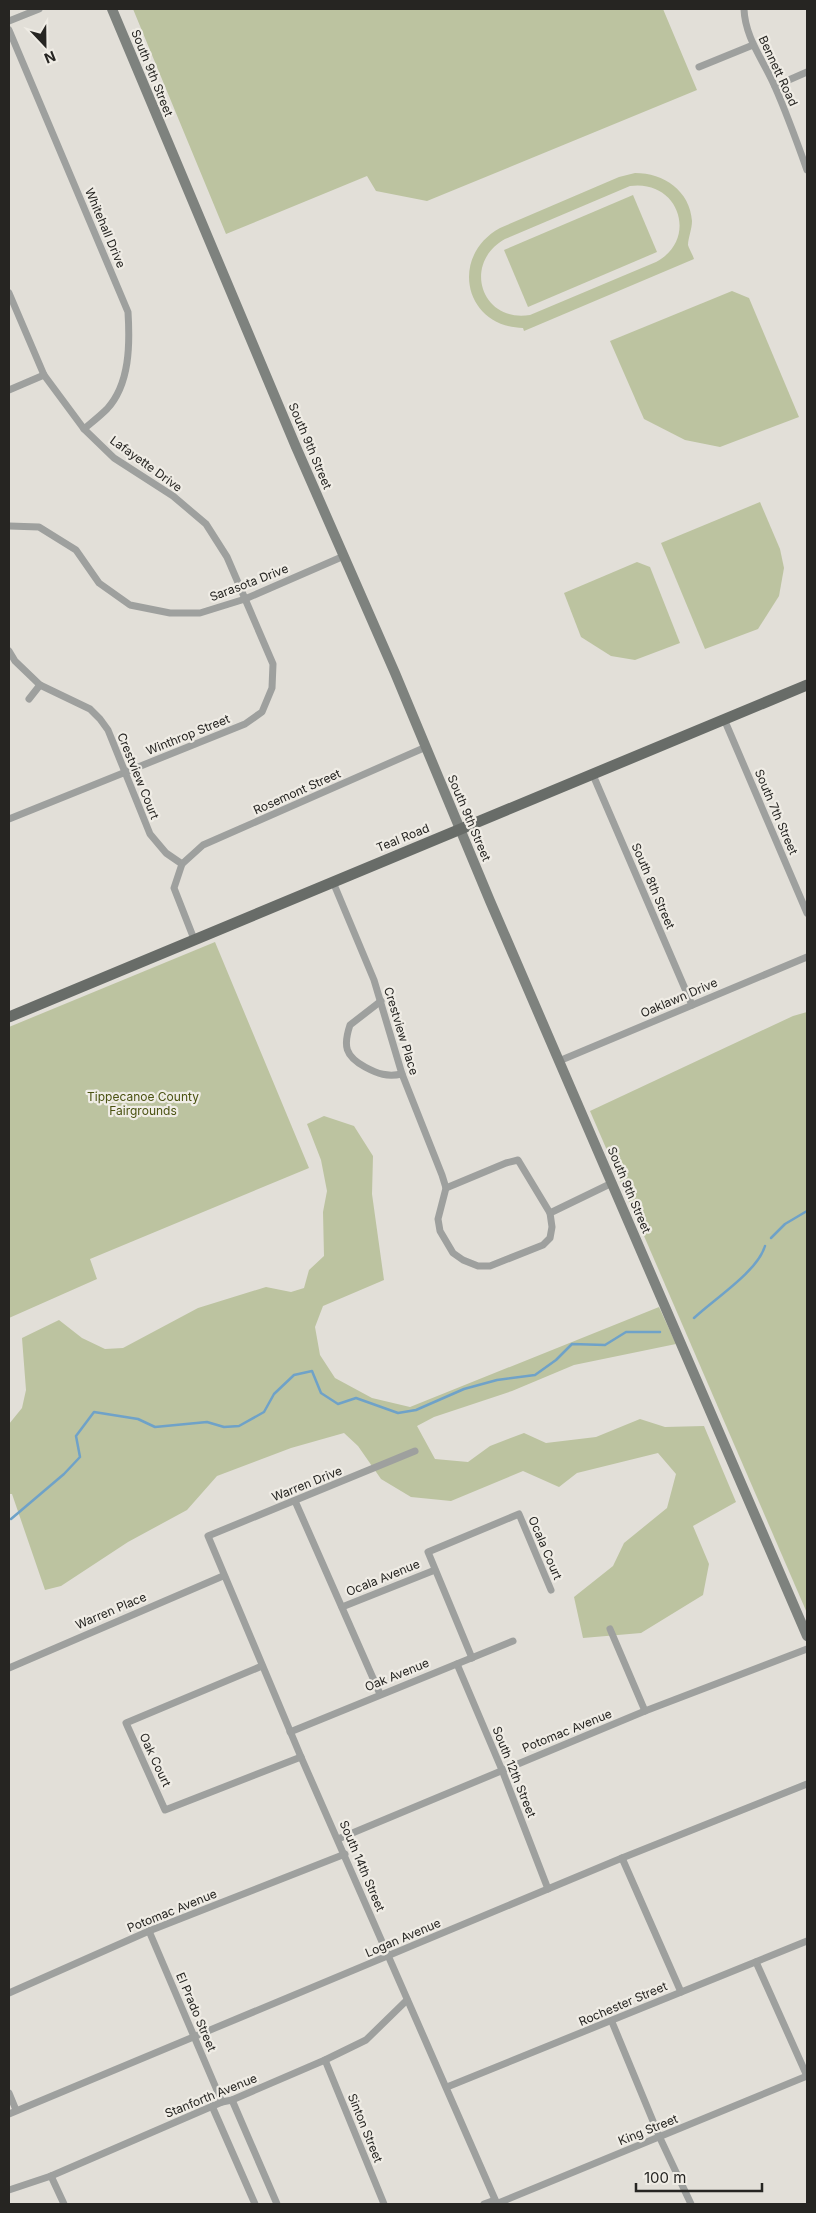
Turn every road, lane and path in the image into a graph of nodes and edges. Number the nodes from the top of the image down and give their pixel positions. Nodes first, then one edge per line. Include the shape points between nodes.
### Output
1 (39, 9) edge
2 (112, 9) edge
3 (744, 9) edge
4 (9, 21) edge
5 (9, 30) edge
6 (753, 45) junction
7 (699, 67) dead end
8 (807, 72) edge
9 (775, 86) junction
10 (807, 170) edge
11 (9, 293) edge
12 (44, 376) junction
13 (9, 390) edge
14 (84, 429) junction
15 (9, 526) edge
16 (344, 556) junction
17 (245, 599) junction
18 (9, 651) edge
19 (40, 685) junction
20 (807, 685) edge
21 (29, 698) dead end
22 (724, 719) junction
23 (426, 747) junction
24 (125, 773) junction
25 (593, 775) junction
26 (9, 819) edge
27 (460, 830) junction
28 (182, 864) junction
29 (333, 882) junction
30 (807, 913) edge
31 (194, 939) junction
32 (807, 957) edge
33 (381, 1001) junction
34 (692, 1005) junction
35 (9, 1017) edge
36 (559, 1061) junction
37 (402, 1074) junction
38 (612, 1183) junction
39 (446, 1188) junction
40 (550, 1213) junction
41 (415, 1451) dead end
42 (295, 1501) junction
43 (519, 1514) joint
44 (208, 1536) joint
45 (435, 1570) junction
46 (223, 1576) junction
47 (551, 1590) dead end
48 (342, 1607) junction
49 (610, 1629) dead end
50 (807, 1636) edge
51 (513, 1641) dead end
52 (807, 1649) edge
53 (472, 1658) junction
54 (457, 1664) junction
55 (262, 1666) junction
56 (9, 1668) edge
57 (380, 1694) junction
58 (645, 1711) junction
59 (290, 1732) junction
60 (301, 1757) junction
61 (502, 1770) junction
62 (807, 1784) edge
63 (338, 1839) junction
64 (345, 1854) junction
65 (622, 1858) junction
66 (548, 1889) junction
67 (149, 1931) junction
68 (807, 1941) edge
69 (389, 1956) junction
70 (756, 1962) junction
71 (680, 1992) junction
72 (9, 1993) edge
73 (407, 2000) junction
74 (612, 2022) junction
75 (194, 2037) junction
76 (325, 2060) junction
77 (807, 2076) edge
78 (447, 2088) junction
79 (9, 2093) edge
80 (232, 2100) junction
81 (222, 2102) junction
82 (212, 2106) junction
83 (12, 2112) edge
84 (660, 2138) junction
85 (51, 2176) junction
86 (9, 2190) edge
87 (496, 2203) edge
88 (64, 2204) edge
89 (255, 2204) edge
90 (277, 2204) edge
91 (384, 2204) edge
92 (484, 2204) edge
93 (691, 2204) edge

1 - 4 street
2 - 16 street, South 9th Street
3 - 6 street, Bennett Road via 744,22
5 - 14 street, Whitehall Drive via 128,312 130,347 122,382 108,407
6 - 7 street
6 - 9 street, Bennett Road
8 - 9 street
9 - 10 street, Bennett Road
11 - 12 street, Lafayette Drive
12 - 13 street
12 - 14 street, Lafayette Drive
14 - 17 street, Lafayette Drive via 114,458 173,496 206,524 227,558
15 - 17 street, Sarasota Drive via 39,527 76,550 99,583 130,605 170,613 200,613
16 - 17 street, Sarasota Drive
16 - 23 street, South 9th Street
17 - 24 street, Winthrop Street via 273,664 272,688 262,712 245,724
18 - 19 street, Crestview Court
19 - 21 street
19 - 24 street, Crestview Court via 90,709 100,719 108,730
20 - 22 main road, Teal Road
22 - 25 main road, Teal Road
22 - 30 street, South 7th Street
23 - 27 street, South 9th Street
23 - 28 street, Rosemont Street via 203,845
24 - 26 street, Winthrop Street
24 - 28 street, Crestview Court via 150,834
25 - 27 main road, Teal Road
25 - 34 street, South 8th Street
27 - 29 main road, Teal Road
27 - 36 street, South 9th Street
28 - 31 street via 174,888
29 - 31 main road, Teal Road
29 - 33 street, Crestview Place
31 - 35 main road, Teal Road
32 - 34 street, Oaklawn Drive
33 - 37 street, Crestview Place
33 - 37 street via 350,1025 346,1046 354,1061 380,1075
34 - 36 street, Oaklawn Drive
36 - 38 street, South 9th Street
37 - 39 street, Crestview Place
38 - 40 street
38 - 50 street, South 9th Street
39 - 40 street via 518,1160
39 - 40 street via 438,1219 440,1232 453,1253 478,1266 490,1266 542,1244 550,1238
41 - 42 street, Warren Drive
42 - 44 street, Warren Drive
42 - 48 street
43 - 45 street, Ocala Avenue via 428,1552
43 - 47 street, Ocala Court
44 - 46 street, South 14th Street
45 - 48 street, Ocala Avenue
45 - 53 street
46 - 55 street, South 14th Street
46 - 56 street, Warren Place
48 - 57 street
49 - 58 street
51 - 53 street, Oak Avenue
52 - 58 street, Potomac Avenue
53 - 54 street, Oak Avenue
54 - 57 street, Oak Avenue
54 - 61 street, South 12th Street
55 - 59 street, South 14th Street
55 - 60 street, Oak Court via 126,1723 166,1810
57 - 59 street, Oak Avenue
58 - 61 street, Potomac Avenue
59 - 60 street, South 14th Street
60 - 63 street, South 14th Street
61 - 63 street, Potomac Avenue
61 - 66 street, South 12th Street
62 - 65 street, Logan Avenue
63 - 64 street, South 14th Street
64 - 67 street, Potomac Avenue
64 - 69 street, South 14th Street
65 - 66 street, Logan Avenue
65 - 71 street
66 - 69 street, Logan Avenue
67 - 72 street, Potomac Avenue
67 - 75 street, El Prado Street
68 - 70 street, Rochester Street
69 - 73 street, South 14th Street
69 - 75 street, Logan Avenue
70 - 71 street, Rochester Street
70 - 77 street
71 - 74 street, Rochester Street
73 - 76 street, Stanforth Avenue via 366,2040
73 - 78 street, South 14th Street
74 - 78 street, Rochester Street
74 - 84 street
75 - 81 street, El Prado Street
75 - 83 street, Logan Avenue
76 - 80 street, Stanforth Avenue
76 - 91 street, Sinton Street
77 - 84 street, King Street
78 - 87 street, South 14th Street
79 - 83 street
80 - 81 street, Stanforth Avenue
80 - 90 street
81 - 82 street, Stanforth Avenue
82 - 85 street, Stanforth Avenue
82 - 89 street
84 - 87 street, King Street
84 - 93 street
85 - 86 street, Stanforth Avenue
85 - 88 street
87 - 92 street, King Street

